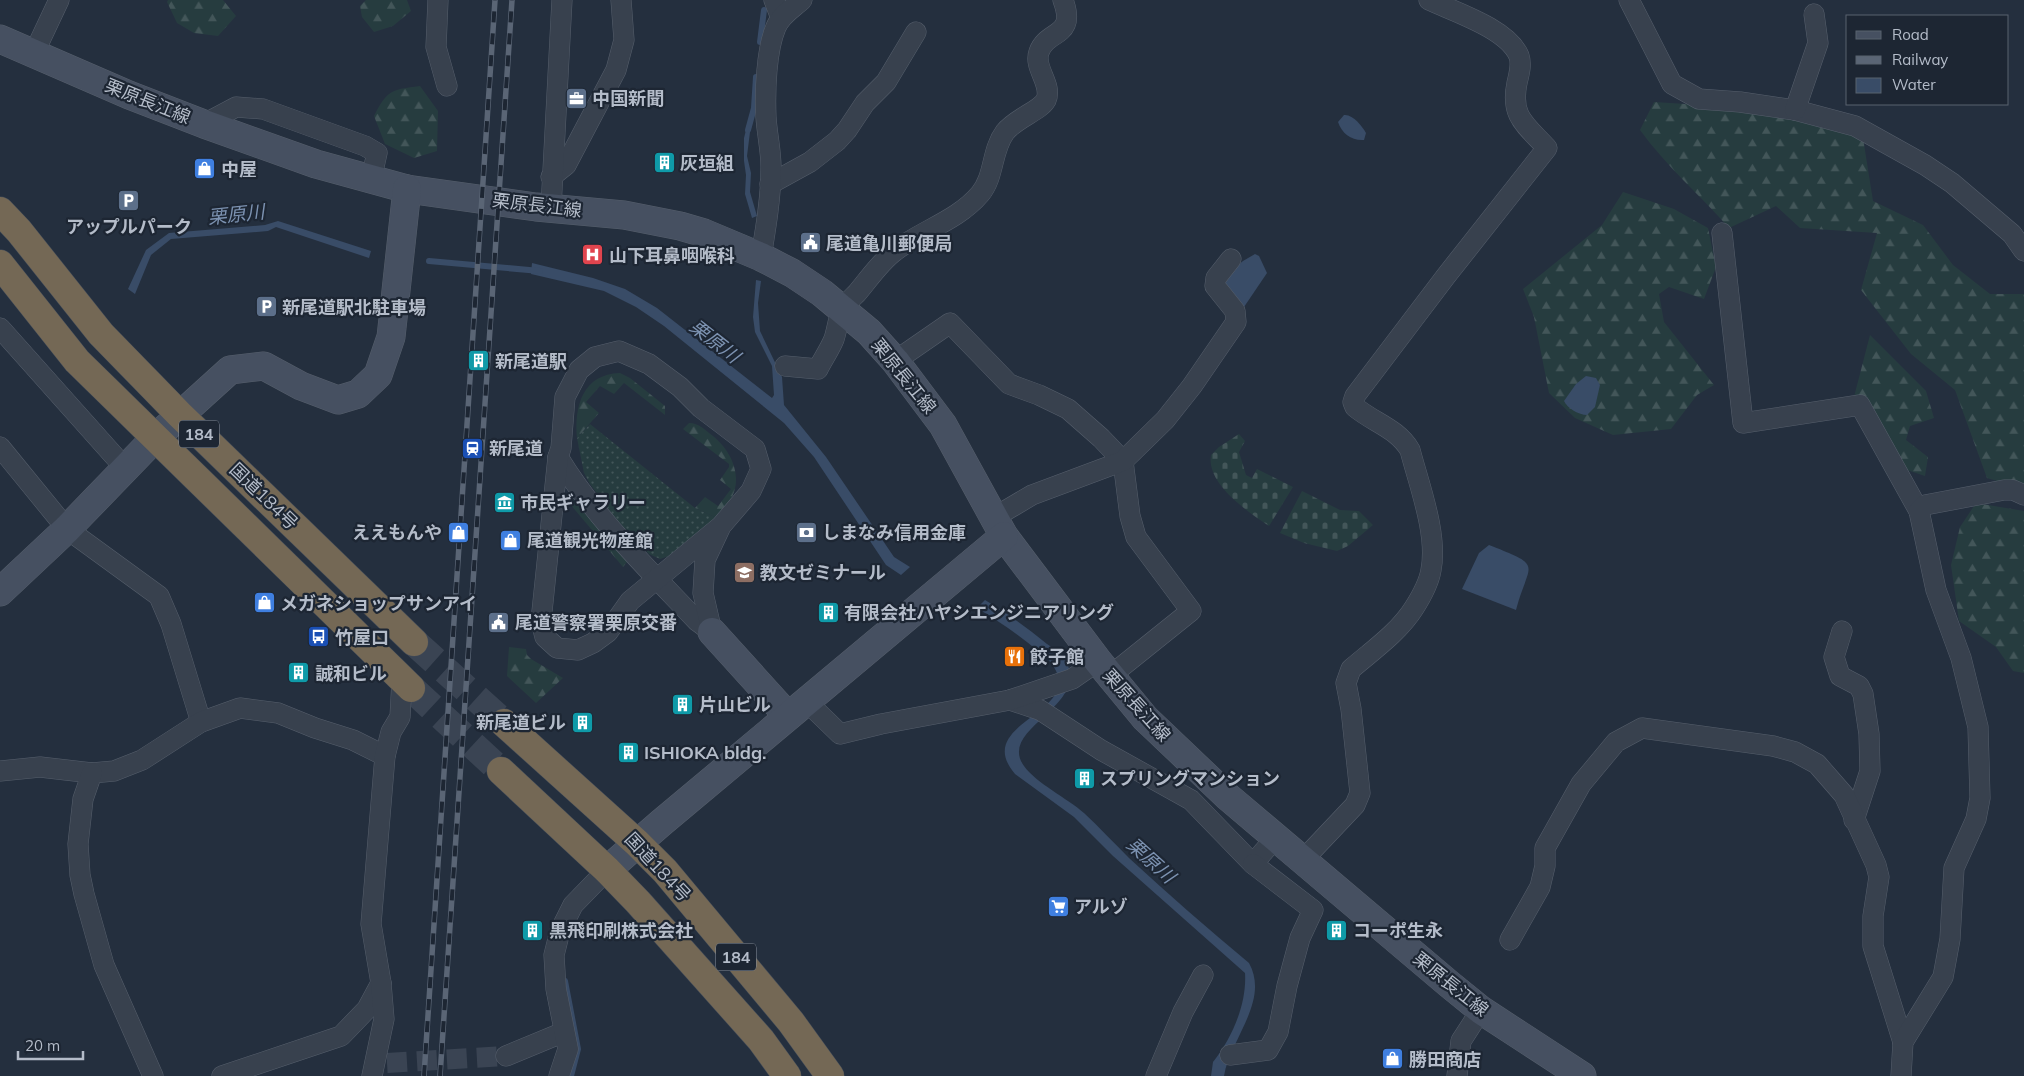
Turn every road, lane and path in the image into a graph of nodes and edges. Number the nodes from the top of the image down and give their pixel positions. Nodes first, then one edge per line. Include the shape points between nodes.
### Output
1 (59, 0) edge
2 (438, 0) edge
3 (562, 0) edge
4 (621, 0) edge
5 (802, 0) edge
6 (1063, 0) edge
7 (1429, 0) edge
8 (1629, 0) edge
9 (777, 9) edge
10 (1814, 14) dead end
11 (916, 32) dead end
12 (0, 39) edge
13 (34, 53) junction
14 (446, 86) dead end
15 (1795, 110) junction
16 (551, 177) junction
17 (770, 184) junction
18 (407, 189) junction
19 (551, 208) junction
20 (0, 211) edge
21 (2018, 229) edge
22 (1722, 233) dead end
23 (2024, 251) edge
24 (761, 257) junction
25 (1231, 259) dead end
26 (0, 264) edge
27 (842, 310) junction
28 (0, 328) edge
29 (895, 361) junction
30 (785, 366) dead end
31 (179, 414) junction
32 (155, 438) junction
33 (0, 447) edge
34 (558, 457) junction
35 (1123, 461) junction
36 (124, 468) junction
37 (2024, 495) edge
38 (1919, 511) junction
39 (721, 526) junction
40 (998, 527) junction
41 (67, 529) junction
42 (658, 579) junction
43 (0, 592) edge
44 (1842, 631) dead end
45 (712, 632) junction
46 (414, 642) tunnel mouth
47 (1104, 668) junction
48 (406, 684) joint
49 (1010, 700) junction
50 (797, 709) junction
51 (201, 722) junction
52 (504, 723) tunnel mouth
53 (385, 756) junction
54 (0, 771) edge
55 (501, 771) tunnel mouth
56 (92, 773) junction
57 (1854, 820) junction
58 (1275, 838) junction
59 (637, 843) junction
60 (1303, 860) junction
61 (1253, 864) junction
62 (607, 870) junction
63 (1510, 940) dead end
64 (1203, 975) dead end
65 (381, 983) junction
66 (1481, 1010) junction
67 (564, 1032) junction
68 (1903, 1042) junction
69 (1230, 1055) dead end
70 (506, 1056) tunnel mouth
71 (378, 1067) edge
72 (153, 1076) edge
73 (222, 1076) edge
74 (559, 1076) edge
75 (787, 1076) edge
76 (830, 1076) edge
77 (1156, 1076) edge
78 (1457, 1076) edge
79 (1582, 1076) edge
80 (1901, 1076) edge

1 - 13 street
2 - 14 street via 436,47
3 - 16 street
4 - 16 street via 624,40 616,70 566,165
5 - 9 street
6 - 27 street via 1066,21 1062,30 1041,47 1038,56 1048,89 1047,98 1002,135 985,187 963,210 894,251
7 - 60 street via 1484,25 1516,51 1520,65 1515,108 1547,148 1355,396 1355,407 1392,430 1410,450 1430,530 1432,564 1414,609 1348,675 1346,683 1352,709 1360,793 1355,805
8 - 15 street via 1672,84 1699,99
9 - 17 street via 768,67 766,117
10 - 15 street via 1818,43
11 - 17 street via 886,82 864,103 847,130 810,162
12 - 13 main road, 栗原長江線
13 - 18 main road, 栗原長江線 via 204,124 316,164
15 - 21 street via 1854,126 1925,164
16 - 19 street
17 - 24 street
18 - 19 main road, 栗原長江線
18 - 31 main road via 392,337 378,375 358,394 338,400 301,386 264,366 230,370
19 - 24 main road, 栗原長江線 via 624,215 680,226
20 - 31 highway, 国道184号 / 184 via 101,334
21 - 23 street
22 - 38 street via 1743,423 1860,405
24 - 27 main road, 栗原長江線 via 808,283
25 - 35 street via 1216,278 1215,286 1235,311 1236,322 1165,420
26 - 32 highway, 国道184号 / 184 via 77,361
27 - 29 main road, 栗原長江線 via 869,332
27 - 30 street via 834,339 818,370
28 - 36 street
29 - 35 street via 950,323 1009,384 1068,409
29 - 40 main road, 栗原長江線 via 943,425
31 - 32 main road
31 - 46 highway, 国道184号 / 184
32 - 36 main road
32 - 48 highway, 国道184号 / 184
33 - 41 street
34 - 39 street via 566,397 579,370 595,357 619,351 649,364 755,449 760,469 751,491
34 - 42 street via 606,522
34 - 42 street via 540,621 545,636 557,648 578,650 593,643 608,632 630,601
35 - 40 street via 1032,495
35 - 47 street via 1136,537 1190,611
36 - 41 main road
37 - 38 street via 2004,490 1925,505
38 - 68 street via 1936,590 1962,658 1978,727 1980,798 1976,820 1954,868 1950,939 1943,976
39 - 42 street
39 - 45 street via 705,560 703,593
40 - 47 main road, 栗原長江線
40 - 50 main road
41 - 43 main road
41 - 51 street via 159,596 171,624
42 - 45 street via 697,621
44 - 57 street via 1834,657 1840,676 1859,686 1863,694 1869,734 1870,771
45 - 50 main road
47 - 49 street
47 - 58 main road, 栗原長江線 via 1145,718 1193,766
48 - 53 street via 400,717 391,732
49 - 50 street via 840,734
49 - 61 street via 1045,713 1102,750 1191,800
50 - 59 main road
51 - 53 street via 240,708 278,713 353,740
51 - 56 street via 142,760 114,771
52 - 59 highway, 国道184号 / 184
53 - 65 street via 372,924
54 - 56 street via 40,767
55 - 62 highway, 184
56 - 72 street via 83,799 78,844 80,875 104,965
57 - 63 street via 1839,789 1817,764 1795,752 1773,746 1642,728 1616,742 1582,784 1545,848 1540,887
57 - 68 street via 1879,878 1873,916 1873,946
58 - 60 main road, 栗原長江線
58 - 61 street
59 - 62 main road
59 - 76 highway, 国道184号 / 184 via 791,1022
60 - 66 main road, 栗原長江線
61 - 69 street via 1313,910 1300,938 1278,1032 1268,1050
62 - 67 street via 573,905 560,930 554,955
62 - 75 highway, 184 via 761,1040
64 - 77 street via 1183,1012
65 - 71 street via 384,1019
65 - 73 street via 367,1009 341,1036
66 - 78 street via 1461,1041
66 - 79 main road, 栗原長江線
67 - 70 street
67 - 74 street via 568,1049
68 - 80 street

